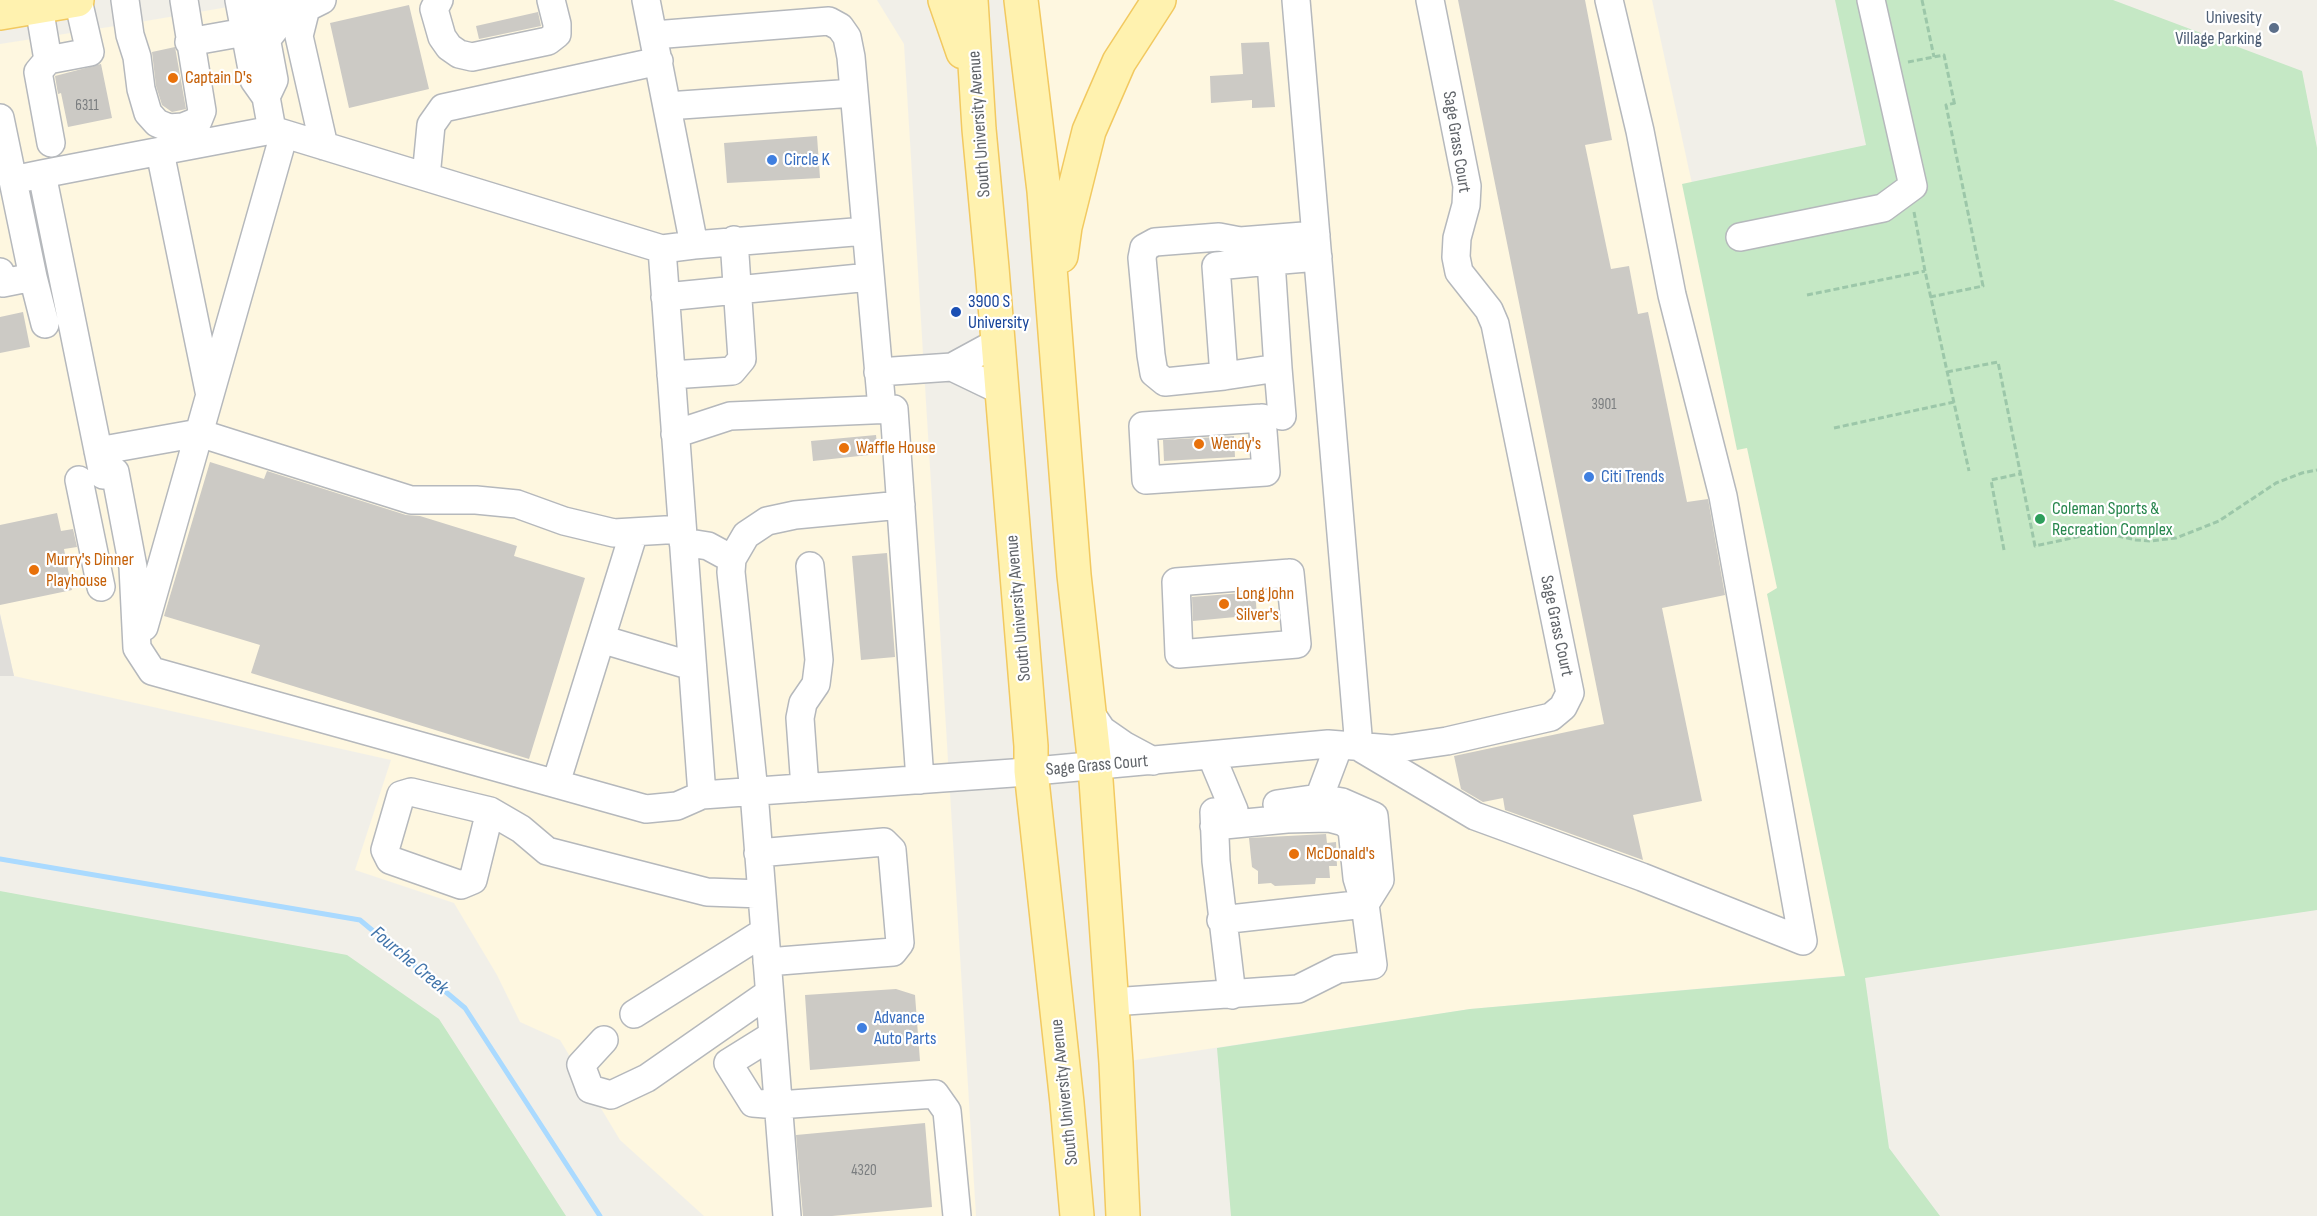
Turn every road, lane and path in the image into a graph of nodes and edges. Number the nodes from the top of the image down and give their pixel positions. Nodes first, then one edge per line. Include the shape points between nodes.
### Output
1 (125, 0) edge
2 (184, 0) edge
3 (239, 0) edge
4 (259, 0) edge
5 (287, 0) edge
6 (322, 0) edge
7 (551, 0) edge
8 (646, 0) edge
9 (945, 0) edge
10 (971, 0) edge
11 (1022, 0) edge
12 (1159, 0) edge
13 (1296, 0) edge
14 (1430, 0) edge
15 (1609, 0) edge
16 (1871, 0) edge
17 (1922, 0) edge
18 (42, 4) edge
19 (437, 4) edge
20 (256, 35) junction
21 (193, 37) junction
22 (544, 42) junction
23 (657, 48) junction
24 (1934, 57) junction
25 (48, 60) junction
26 (1886, 67) junction
27 (553, 84) junction
28 (854, 93) junction
29 (667, 106) junction
30 (0, 118) edge
31 (979, 129) junction
32 (278, 132) junction
33 (51, 143) dead end
34 (324, 146) junction
35 (160, 152) junction
36 (42, 174) junction
37 (426, 177) junction
38 (13, 180) junction
39 (1913, 207) dead end
40 (866, 231) junction
41 (1316, 237) junction
42 (1740, 237) dead end
43 (734, 240) junction
44 (694, 244) junction
45 (662, 249) junction
46 (1271, 261) junction
47 (1925, 271) junction
48 (0, 272) edge
49 (33, 277) junction
50 (870, 277) junction
51 (737, 290) junction
52 (1807, 295) dead end
53 (666, 297) junction
54 (1930, 297) junction
55 (45, 324) dead end
56 (998, 342) junction
57 (1056, 360) junction
58 (952, 367) junction
59 (1278, 368) junction
60 (878, 372) junction
61 (1947, 372) junction
62 (671, 375) junction
63 (1224, 375) junction
64 (1002, 391) junction
65 (210, 397) junction
66 (1954, 402) junction
67 (882, 409) junction
68 (1282, 416) dead end
69 (1834, 428) dead end
70 (199, 433) junction
71 (675, 434) junction
72 (98, 451) junction
73 (2317, 470) edge
74 (1969, 471) dead end
75 (1266, 472) joint
76 (2019, 474) junction
77 (80, 480) dead end
78 (901, 506) junction
79 (634, 532) junction
80 (682, 535) junction
81 (2004, 550) dead end
82 (737, 552) junction
83 (810, 566) dead end
84 (101, 587) dead end
85 (601, 639) junction
86 (137, 648) junction
87 (1179, 654) joint
88 (692, 666) junction
89 (1089, 711) junction
90 (1349, 746) junction
91 (1211, 755) junction
92 (1153, 761) junction
93 (1095, 766) junction
94 (1031, 771) junction
95 (920, 780) junction
96 (556, 783) junction
97 (805, 788) junction
98 (754, 792) junction
99 (702, 795) junction
100 (1319, 798) junction
101 (490, 811) dead end
102 (1224, 818) junction
103 (758, 853) junction
104 (762, 894) junction
105 (1365, 904) junction
106 (1221, 920) junction
107 (764, 932) junction
108 (767, 962) junction
109 (769, 993) junction
110 (1232, 994) junction
111 (1112, 1002) junction
112 (634, 1014) dead end
113 (773, 1035) junction
114 (604, 1040) dead end
115 (778, 1105) junction
116 (787, 1216) edge
117 (957, 1216) edge
118 (1077, 1216) edge
119 (1123, 1216) edge

1 - 21 street via 148,113 169,128 198,121 202,111
2 - 21 street
3 - 20 street
4 - 20 street
5 - 20 street via 274,30
6 - 34 street via 306,8 299,36
7 - 22 street via 557,34
8 - 23 street
9 - 31 main road via 960,42
10 - 31 main road, South University Avenue
11 - 57 main road via 1044,191
12 - 57 main road via 1119,62 1089,131 1065,227
13 - 41 street
14 - 90 street, Sage Grass Court via 1467,186 1456,257 1460,272 1495,324 1570,693 1563,707 1551,717 1447,741 1392,749
15 - 90 street via 1672,295 1723,496 1803,941 1475,816
16 - 26 street
17 - 24 path
18 - 25 street
18 - 25 street via 90,52
19 - 22 street via 442,37 459,54 472,57
20 - 21 street
20 - 32 street via 254,80 266,97
22 - 27 street
23 - 27 street
23 - 28 street via 829,21 847,37
23 - 29 street
24 - 26 path
24 - 54 path via 1944,55 1955,104 1946,105 1983,286
25 - 33 street via 38,72
26 - 42 street via 1913,186 1883,208
27 - 37 street via 443,108 431,125
28 - 29 street
28 - 40 street
29 - 44 street
30 - 38 street
31 - 56 main road, South University Avenue
32 - 34 street
32 - 35 street
32 - 65 street
34 - 37 street
35 - 36 street
35 - 65 street
36 - 38 street
36 - 72 street
37 - 45 street
38 - 49 street
39 - 47 path
40 - 43 street
40 - 50 street
41 - 46 street
41 - 63 street via 1240,241 1219,237 1155,242 1144,248 1154,373 1165,382
41 - 90 street
43 - 44 street
43 - 51 street
44 - 45 street
45 - 53 street
46 - 59 street
46 - 63 street via 1216,266
47 - 52 path
47 - 54 path
48 - 49 street via 3,283
49 - 55 street
50 - 51 street
50 - 60 street
51 - 53 street
51 - 62 street via 742,360 732,371
53 - 62 street
54 - 61 path
56 - 58 street
56 - 64 main road, South University Avenue
57 - 89 main road
58 - 60 street
58 - 64 street
59 - 63 street
59 - 68 street
60 - 67 street
61 - 66 path
61 - 76 path via 1998,362
62 - 71 street
64 - 94 main road, South University Avenue
65 - 70 street
66 - 69 path
66 - 74 path
67 - 71 street via 730,416
67 - 78 street via 894,409
70 - 72 street
70 - 79 street via 411,500 517,504 614,533
70 - 86 street
71 - 80 street
72 - 86 street via 103,475 115,472 133,567
73 - 76 path via 2276,483 2206,528 2161,540 2136,540 2100,532 2035,546
75 - 75 street via 1262,418 1143,426 1146,480
76 - 81 path via 1991,480
77 - 84 street
78 - 82 street via 767,521 746,535
78 - 95 street
79 - 80 street
79 - 85 street
80 - 82 street
80 - 88 street
82 - 98 street via 731,572
83 - 97 street via 819,660 816,684 803,703 800,718
85 - 88 street
85 - 96 street
86 - 96 street, Sage Grass Court via 152,670
87 - 87 street via 1297,644 1290,573 1176,582
88 - 99 street
89 - 92 street via 1102,730
89 - 93 main road
90 - 91 street, Sage Grass Court
90 - 100 street
91 - 92 street, Sage Grass Court
91 - 102 street
92 - 93 street, Sage Grass Court
93 - 94 street, Sage Grass Court
93 - 111 main road
94 - 95 street, Sage Grass Court
94 - 118 main road, South University Avenue
95 - 97 street, Sage Grass Court
96 - 99 street, Sage Grass Court via 646,809 677,806
97 - 98 street, Sage Grass Court
98 - 99 street, Sage Grass Court
98 - 103 street
100 - 102 street
100 - 105 street via 1342,802 1374,816 1380,880
101 - 104 street via 521,828 547,851 707,892
102 - 105 street via 1329,818 1344,822 1352,829 1357,878
102 - 106 street
103 - 104 street
103 - 108 street via 884,842 892,850 900,942 893,952
104 - 107 street
105 - 106 street
105 - 110 street via 1373,965 1338,969 1298,989
106 - 110 street
107 - 108 street
107 - 112 street
108 - 109 street
109 - 113 street
109 - 114 street via 646,1078 611,1095 590,1089 581,1065
110 - 111 street
111 - 119 main road
113 - 115 street
113 - 115 street via 728,1063 753,1103
115 - 116 street
115 - 117 street via 935,1094 947,1111

